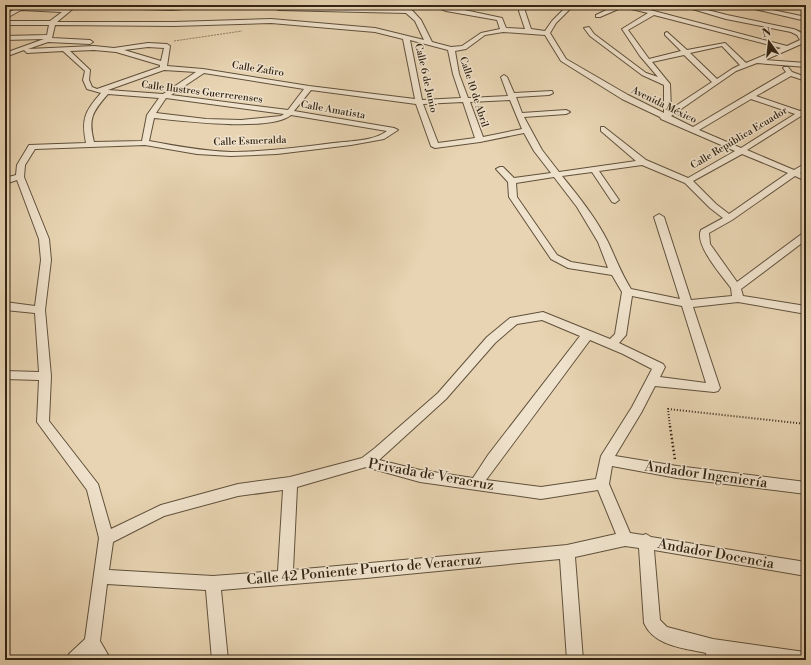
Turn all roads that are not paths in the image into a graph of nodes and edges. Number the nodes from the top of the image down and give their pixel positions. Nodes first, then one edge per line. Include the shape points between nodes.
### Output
1 (74, 5) edge
2 (207, 5) edge
3 (435, 5) edge
4 (523, 5) edge
5 (571, 5) edge
6 (623, 5) edge
7 (649, 5) edge
8 (682, 5) edge
9 (741, 5) edge
10 (801, 5) edge
11 (750, 6) edge
12 (806, 6) edge
13 (278, 8) dead end
14 (406, 8) edge
15 (641, 8) junction
16 (66, 10) junction
17 (654, 12) junction
18 (173, 14) edge
19 (598, 16) dead end
20 (5, 17) edge
21 (726, 17) junction
22 (54, 22) junction
23 (5, 23) edge
24 (801, 24) edge
25 (706, 26) junction
26 (587, 28) dead end
27 (503, 30) junction
28 (529, 31) junction
29 (547, 33) junction
30 (667, 34) dead end
31 (406, 37) junction
32 (5, 38) edge
33 (48, 39) junction
34 (805, 41) edge
35 (429, 42) junction
36 (148, 46) junction
37 (789, 48) junction
38 (451, 49) junction
39 (66, 50) junction
40 (114, 50) junction
41 (611, 50) junction
42 (16, 52) junction
43 (627, 52) dead end
44 (688, 53) junction
45 (634, 54) dead end
46 (5, 55) edge
47 (642, 55) junction
48 (647, 61) junction
49 (757, 61) junction
50 (782, 63) junction
51 (806, 65) edge
52 (163, 66) junction
53 (745, 66) junction
54 (203, 71) junction
55 (790, 73) junction
56 (504, 76) dead end
57 (806, 78) edge
58 (716, 81) junction
59 (667, 84) junction
60 (309, 88) junction
61 (97, 91) junction
62 (106, 92) junction
63 (549, 93) dead end
64 (165, 96) junction
65 (512, 96) junction
66 (750, 96) junction
67 (466, 99) junction
68 (419, 102) junction
69 (566, 112) dead end
70 (289, 113) junction
71 (804, 113) edge
72 (151, 115) junction
73 (520, 116) junction
74 (666, 116) junction
75 (604, 129) dead end
76 (394, 130) joint
77 (526, 130) junction
78 (693, 130) junction
79 (480, 140) junction
80 (145, 143) junction
81 (90, 144) junction
82 (741, 151) junction
83 (643, 162) junction
84 (806, 165) edge
85 (500, 169) dead end
86 (594, 169) junction
87 (794, 173) junction
88 (557, 174) junction
89 (20, 177) junction
90 (806, 178) edge
91 (5, 181) edge
92 (512, 181) junction
93 (688, 181) junction
94 (615, 200) dead end
95 (659, 217) dead end
96 (729, 218) junction
97 (806, 235) edge
98 (615, 272) junction
99 (736, 288) junction
100 (627, 292) junction
101 (738, 299) junction
102 (688, 304) junction
103 (5, 306) edge
104 (40, 310) junction
105 (806, 310) edge
106 (588, 334) junction
107 (612, 344) junction
108 (5, 375) edge
109 (45, 376) junction
110 (653, 381) junction
111 (606, 460) junction
112 (366, 462) junction
113 (290, 483) junction
114 (476, 484) junction
115 (602, 484) junction
116 (806, 488) edge
117 (106, 538) junction
118 (625, 539) junction
119 (646, 542) junction
120 (567, 552) junction
121 (806, 569) edge
122 (285, 576) junction
123 (102, 577) junction
124 (213, 583) junction
125 (92, 643) junction
126 (714, 653) edge
127 (75, 660) edge
128 (103, 660) edge
129 (220, 660) edge
130 (575, 660) edge
131 (805, 660) edge

1 - 16 street
1 - 18 street
2 - 18 street
3 - 14 street
3 - 27 street via 500,20
4 - 28 street via 522,11
5 - 29 street
6 - 15 street
6 - 19 street
7 - 15 street
8 - 21 street
9 - 11 street
10 - 12 street
11 - 21 street
11 - 24 street
13 - 14 street
14 - 35 street via 418,20
15 - 17 street
16 - 20 street via 20,8
16 - 22 street
17 - 25 street
17 - 47 street via 625,29
18 - 22 street
18 - 31 street via 368,29
21 - 24 street
21 - 25 street
22 - 23 street
22 - 33 street
24 - 34 street via 800,34
25 - 37 street
26 - 41 street via 592,36
27 - 28 street
27 - 38 street via 483,34 464,48
28 - 29 street
29 - 74 street, Avenida México via 563,60 625,98
30 - 44 street
31 - 35 street
31 - 68 street, Calle 6 de Junio
32 - 33 street
33 - 36 street
33 - 42 street
34 - 37 street
35 - 38 street
36 - 40 street
36 - 52 street via 168,44
37 - 49 street
38 - 67 street, Calle 10 de Abril via 456,74
39 - 40 street
39 - 42 street
39 - 61 street, Calle Ilustres Guerrerenses via 88,71 86,80 89,88
40 - 52 street
41 - 43 street
41 - 59 street via 644,74
42 - 46 street
44 - 48 street
44 - 53 street via 723,44
44 - 58 street
45 - 47 street
47 - 48 street
48 - 59 street
49 - 50 street
49 - 53 street
50 - 51 street
50 - 55 street
52 - 54 street, Calle Zafiro
52 - 61 street, Calle Zafiro
53 - 58 street
54 - 60 street, Calle Zafiro
54 - 64 street
55 - 57 street
55 - 66 street
56 - 65 street
58 - 74 street
59 - 74 street
60 - 68 street, Calle Zafiro
60 - 70 street
61 - 62 street, Calle Ilustres Guerrerenses
62 - 64 street, Calle Ilustres Guerrerenses
62 - 81 street via 89,111 86,127
63 - 65 street, Calle Zafiro
64 - 70 street, Calle Ilustres Guerrerenses
64 - 72 street
65 - 67 street, Calle Zafiro
65 - 73 street
66 - 71 street
66 - 78 street
67 - 68 street, Calle Zafiro
67 - 79 street, Calle 10 de Abril
68 - 79 street, Calle 6 de Junio via 435,146
69 - 73 street
70 - 72 street, Calle Amatista via 283,118 241,122
70 - 76 street, Calle Amatista
71 - 82 street, Calle República Ecuador
72 - 80 street
73 - 77 street
74 - 78 street, Avenida México
75 - 83 street
76 - 80 street, Calle Esmeralda via 384,137 277,152 197,152
77 - 79 street
77 - 88 street via 538,151
78 - 82 street, Avenida México
80 - 81 street, Calle Esmeralda
81 - 89 street, Calle Esmeralda via 32,147 21,165
82 - 87 street, Avenida México
82 - 93 street, Calle República Ecuador
83 - 86 street
83 - 93 street
84 - 87 street
85 - 92 street
86 - 88 street
86 - 94 street
87 - 90 street, Avenida México
87 - 96 street
88 - 92 street
88 - 98 street via 603,242
89 - 91 street
89 - 104 street via 44,239 46,260
92 - 98 street via 513,197 554,257 568,264
93 - 96 street, Calle República Ecuador
95 - 102 street
96 - 99 street via 704,232 705,244
97 - 99 street
98 - 100 street
99 - 101 street
100 - 102 street
100 - 107 street via 620,335
101 - 102 street
101 - 105 street
102 - 110 street via 714,388
103 - 104 street
104 - 109 street
106 - 107 street
106 - 112 street via 543,316 514,321 491,340 442,396
106 - 114 street
107 - 110 street via 659,367
108 - 109 street
109 - 117 street via 43,422 93,488
110 - 111 street
111 - 115 street
111 - 116 street, Andador Ingeniería via 677,472
112 - 113 street, Privada de Veracruz
112 - 114 street, Privada de Veracruz via 420,476
113 - 117 street, Privada de Veracruz via 238,490 161,511
113 - 122 street
114 - 115 street, Privada de Veracruz via 541,492
115 - 118 street
117 - 123 street
118 - 119 street, Andador Docencia
118 - 120 street, Calle 42 Poniente Puerto de Veracruz
119 - 121 street, Andador Docencia
119 - 126 street via 652,623 662,634
120 - 122 street, Calle 42 Poniente Puerto de Veracruz
120 - 130 street
122 - 124 street, Calle 42 Poniente Puerto de Veracruz
123 - 124 street, Calle 42 Poniente Puerto de Veracruz
123 - 125 street
124 - 129 street
125 - 127 street
125 - 128 street
126 - 131 street

